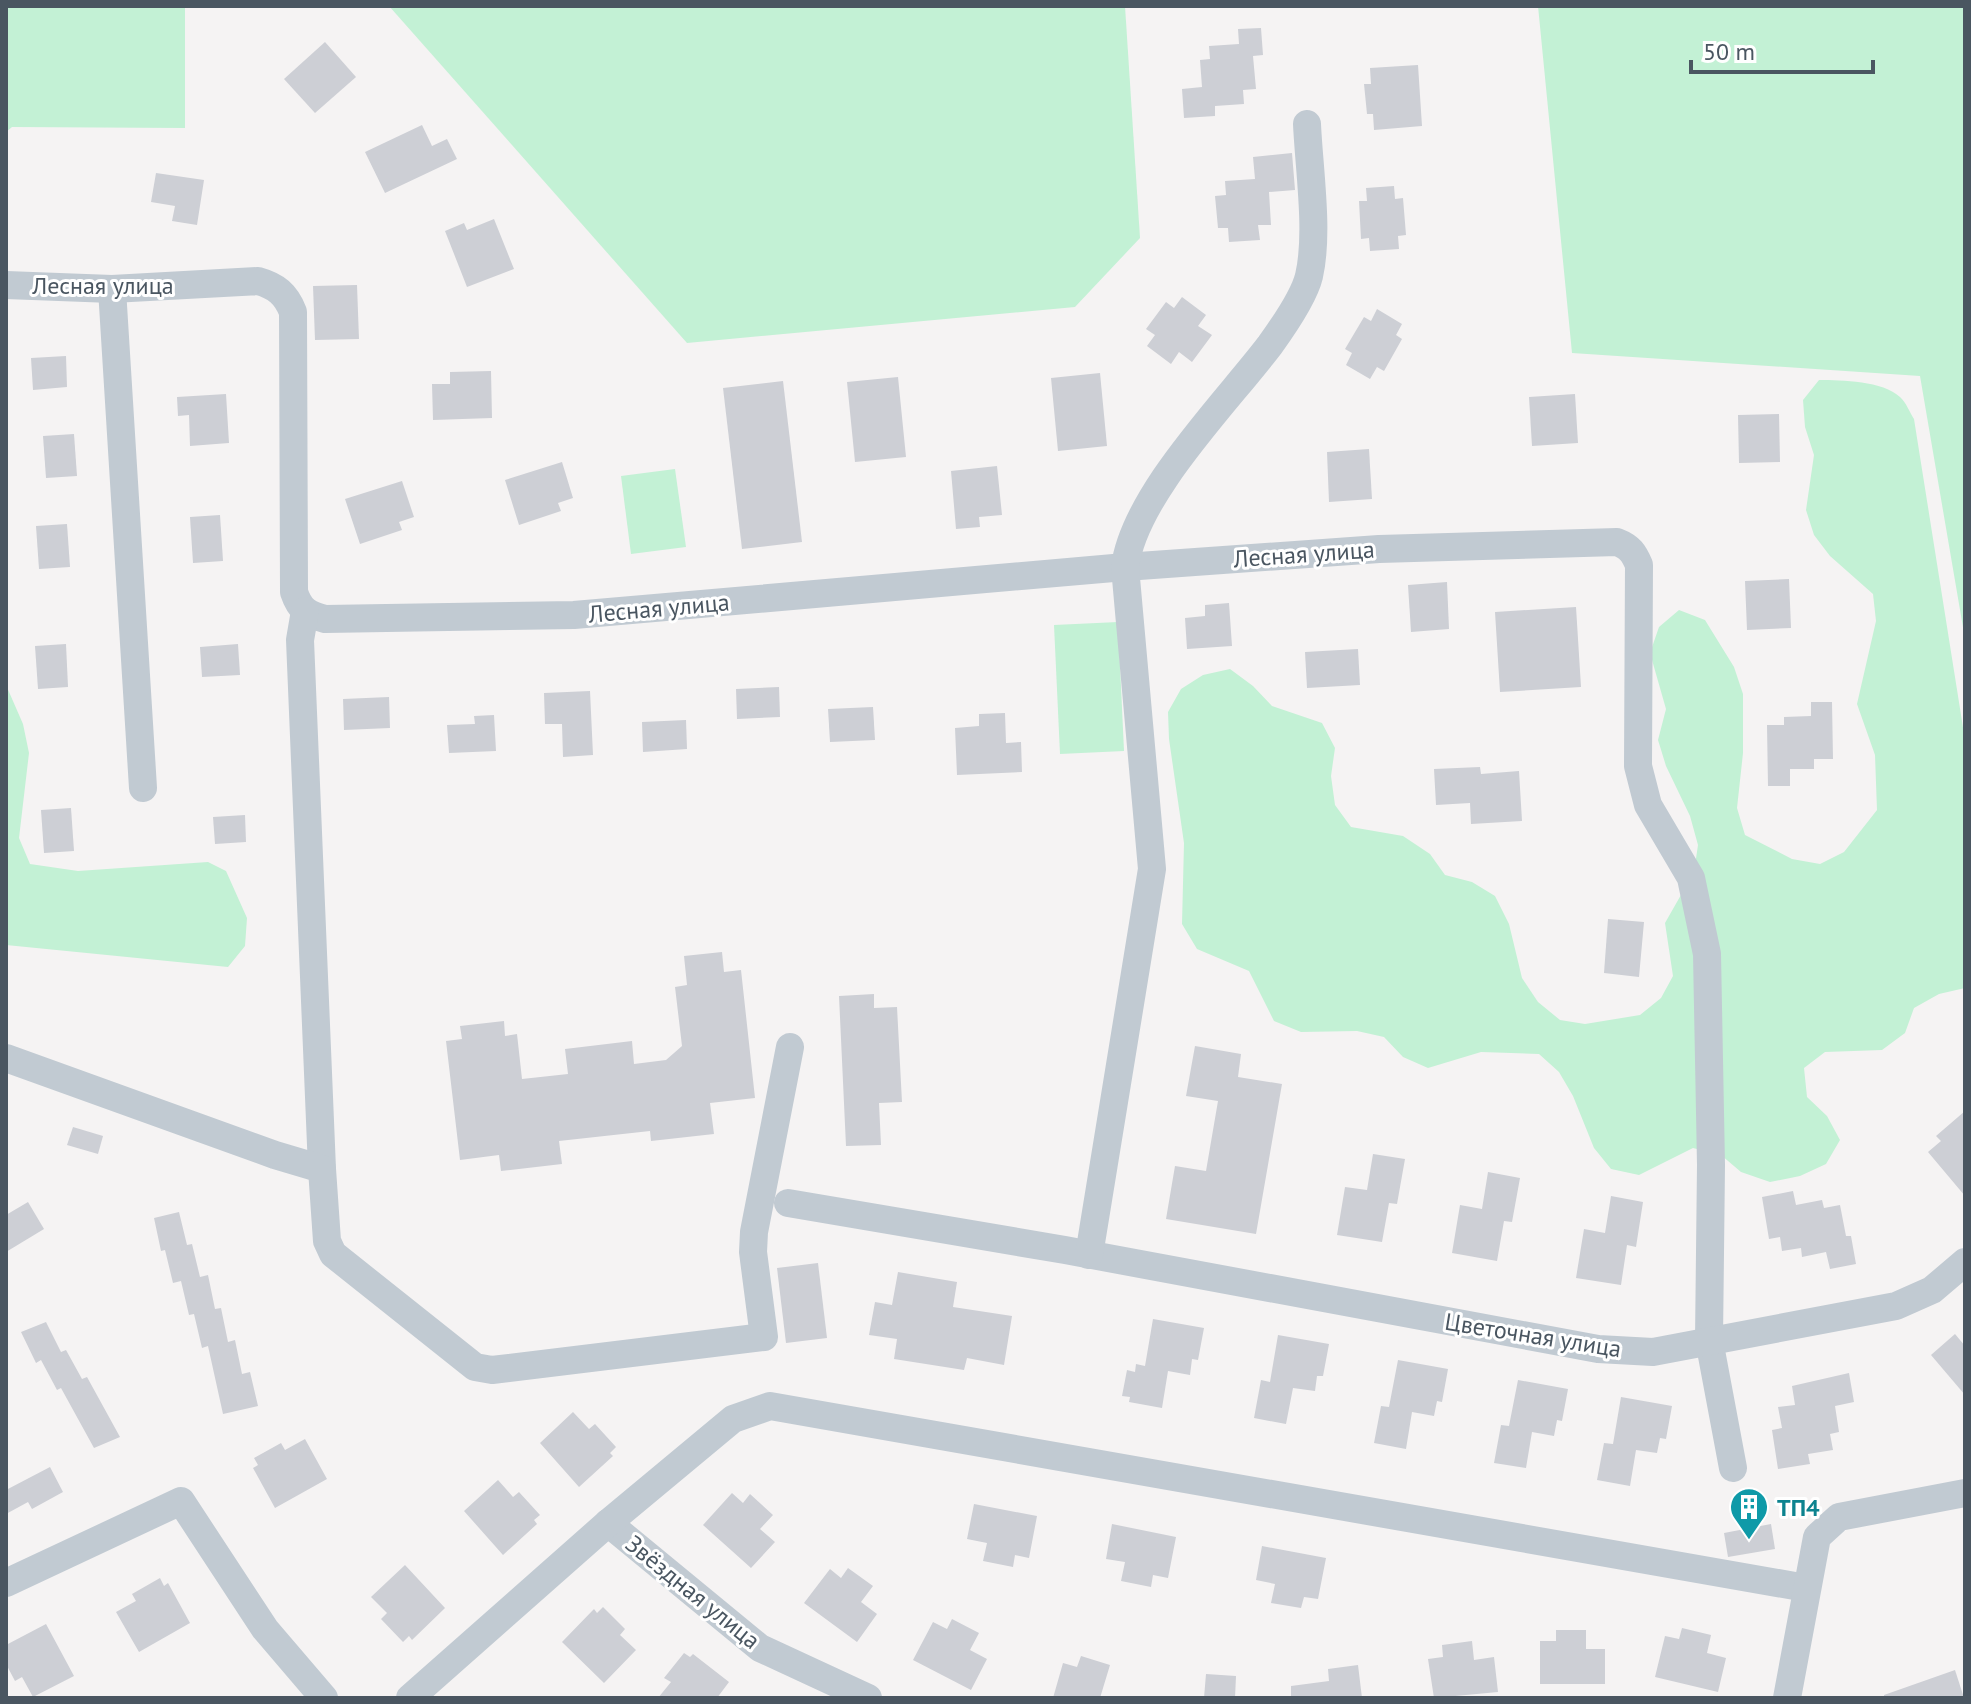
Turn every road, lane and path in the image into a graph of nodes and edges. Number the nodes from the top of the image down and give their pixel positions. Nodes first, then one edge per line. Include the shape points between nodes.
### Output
1 (1307, 124) dead end
2 (6, 285) edge
3 (112, 289) junction
4 (1125, 567) junction
5 (305, 611) junction
6 (143, 788) dead end
7 (790, 1047) dead end
8 (6, 1058) edge
9 (322, 1169) junction
10 (788, 1203) dead end
11 (1089, 1255) junction
12 (1965, 1262) edge
13 (1709, 1340) junction
14 (1733, 1468) dead end
15 (1965, 1493) edge
16 (608, 1523) junction
17 (6, 1583) edge
18 (1806, 1588) junction
19 (324, 1698) edge
20 (410, 1698) edge
21 (868, 1698) edge
22 (1787, 1698) edge

1 - 4 street via 1313,248 1308,279 1283,327 1181,455 1138,523
2 - 3 street, Лесная улица
3 - 5 street, Лесная улица via 258,281 288,300 293,312 294,592
3 - 6 street
4 - 5 street, Лесная улица via 574,615 325,619
4 - 11 street via 1152,869
4 - 13 street, Лесная улица via 1379,549 1617,542 1635,553 1638,766 1648,805 1691,878 1707,954
5 - 9 street via 300,640
7 - 9 street via 754,1232 764,1337 492,1370 475,1367 333,1254 327,1241
8 - 9 street
10 - 11 street, Цветочная улица
11 - 13 street, Цветочная улица via 1598,1349 1653,1352
12 - 13 street, Цветочная улица via 1932,1290 1896,1306
13 - 14 street
15 - 18 street via 1839,1517 1817,1537
16 - 18 street via 733,1419 770,1406
16 - 20 street
16 - 21 street, Звёздная улица via 760,1648
17 - 19 street via 181,1501 265,1629
18 - 22 street

